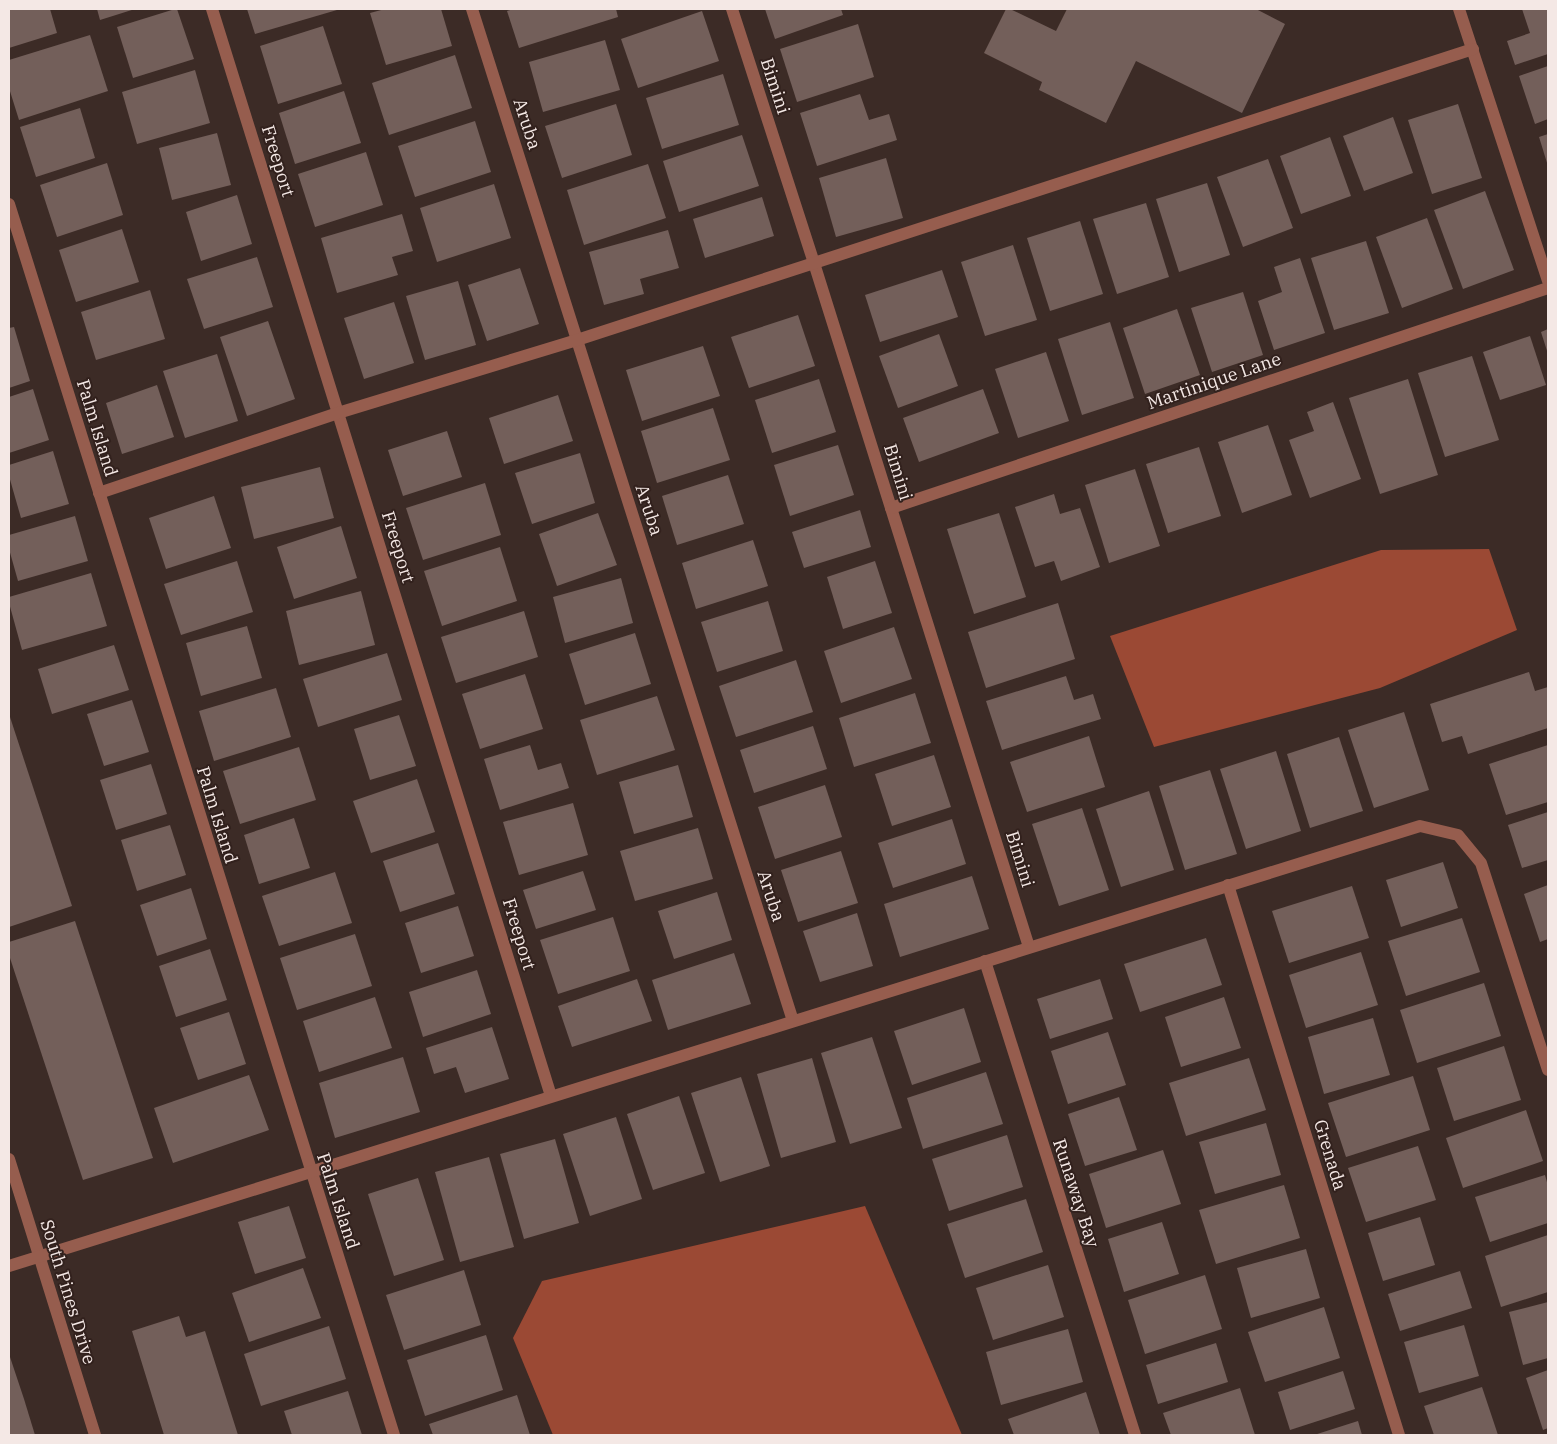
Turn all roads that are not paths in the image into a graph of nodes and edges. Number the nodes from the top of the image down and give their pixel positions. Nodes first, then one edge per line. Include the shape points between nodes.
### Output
1 (212, 9) edge
2 (472, 9) edge
3 (732, 9) edge
4 (1459, 9) edge
5 (1473, 49) junction
6 (9, 204) edge
7 (814, 263) junction
8 (1548, 281) edge
9 (1548, 288) edge
10 (577, 340) junction
11 (338, 413) junction
12 (99, 493) junction
13 (891, 508) junction
14 (1228, 885) junction
15 (1029, 947) junction
16 (985, 961) junction
17 (793, 1021) junction
18 (1548, 1070) edge
19 (552, 1096) junction
20 (9, 1159) edge
21 (310, 1171) junction
22 (39, 1256) junction
23 (9, 1266) edge
24 (95, 1435) edge
25 (394, 1435) edge
26 (1135, 1435) edge
27 (1399, 1435) edge

1 - 11 street, Freeport
2 - 10 street, Aruba
3 - 7 street, Bimini
4 - 5 street
5 - 7 street
5 - 8 street
6 - 12 street, Palm Island
7 - 10 street
7 - 13 street, Bimini
9 - 13 street, Martinique Lane
10 - 11 street
10 - 17 street, Aruba
11 - 12 street
11 - 19 street, Freeport
12 - 21 street, Palm Island
13 - 15 street, Bimini
14 - 15 street
14 - 18 street via 1420,826 1458,835 1481,863
14 - 27 street, Grenada
15 - 16 street
16 - 17 street
16 - 26 street, Runaway Bay
17 - 19 street
19 - 21 street
20 - 22 street, South Pines Drive
21 - 22 street
21 - 25 street, Palm Island
22 - 23 street
22 - 24 street, South Pines Drive

